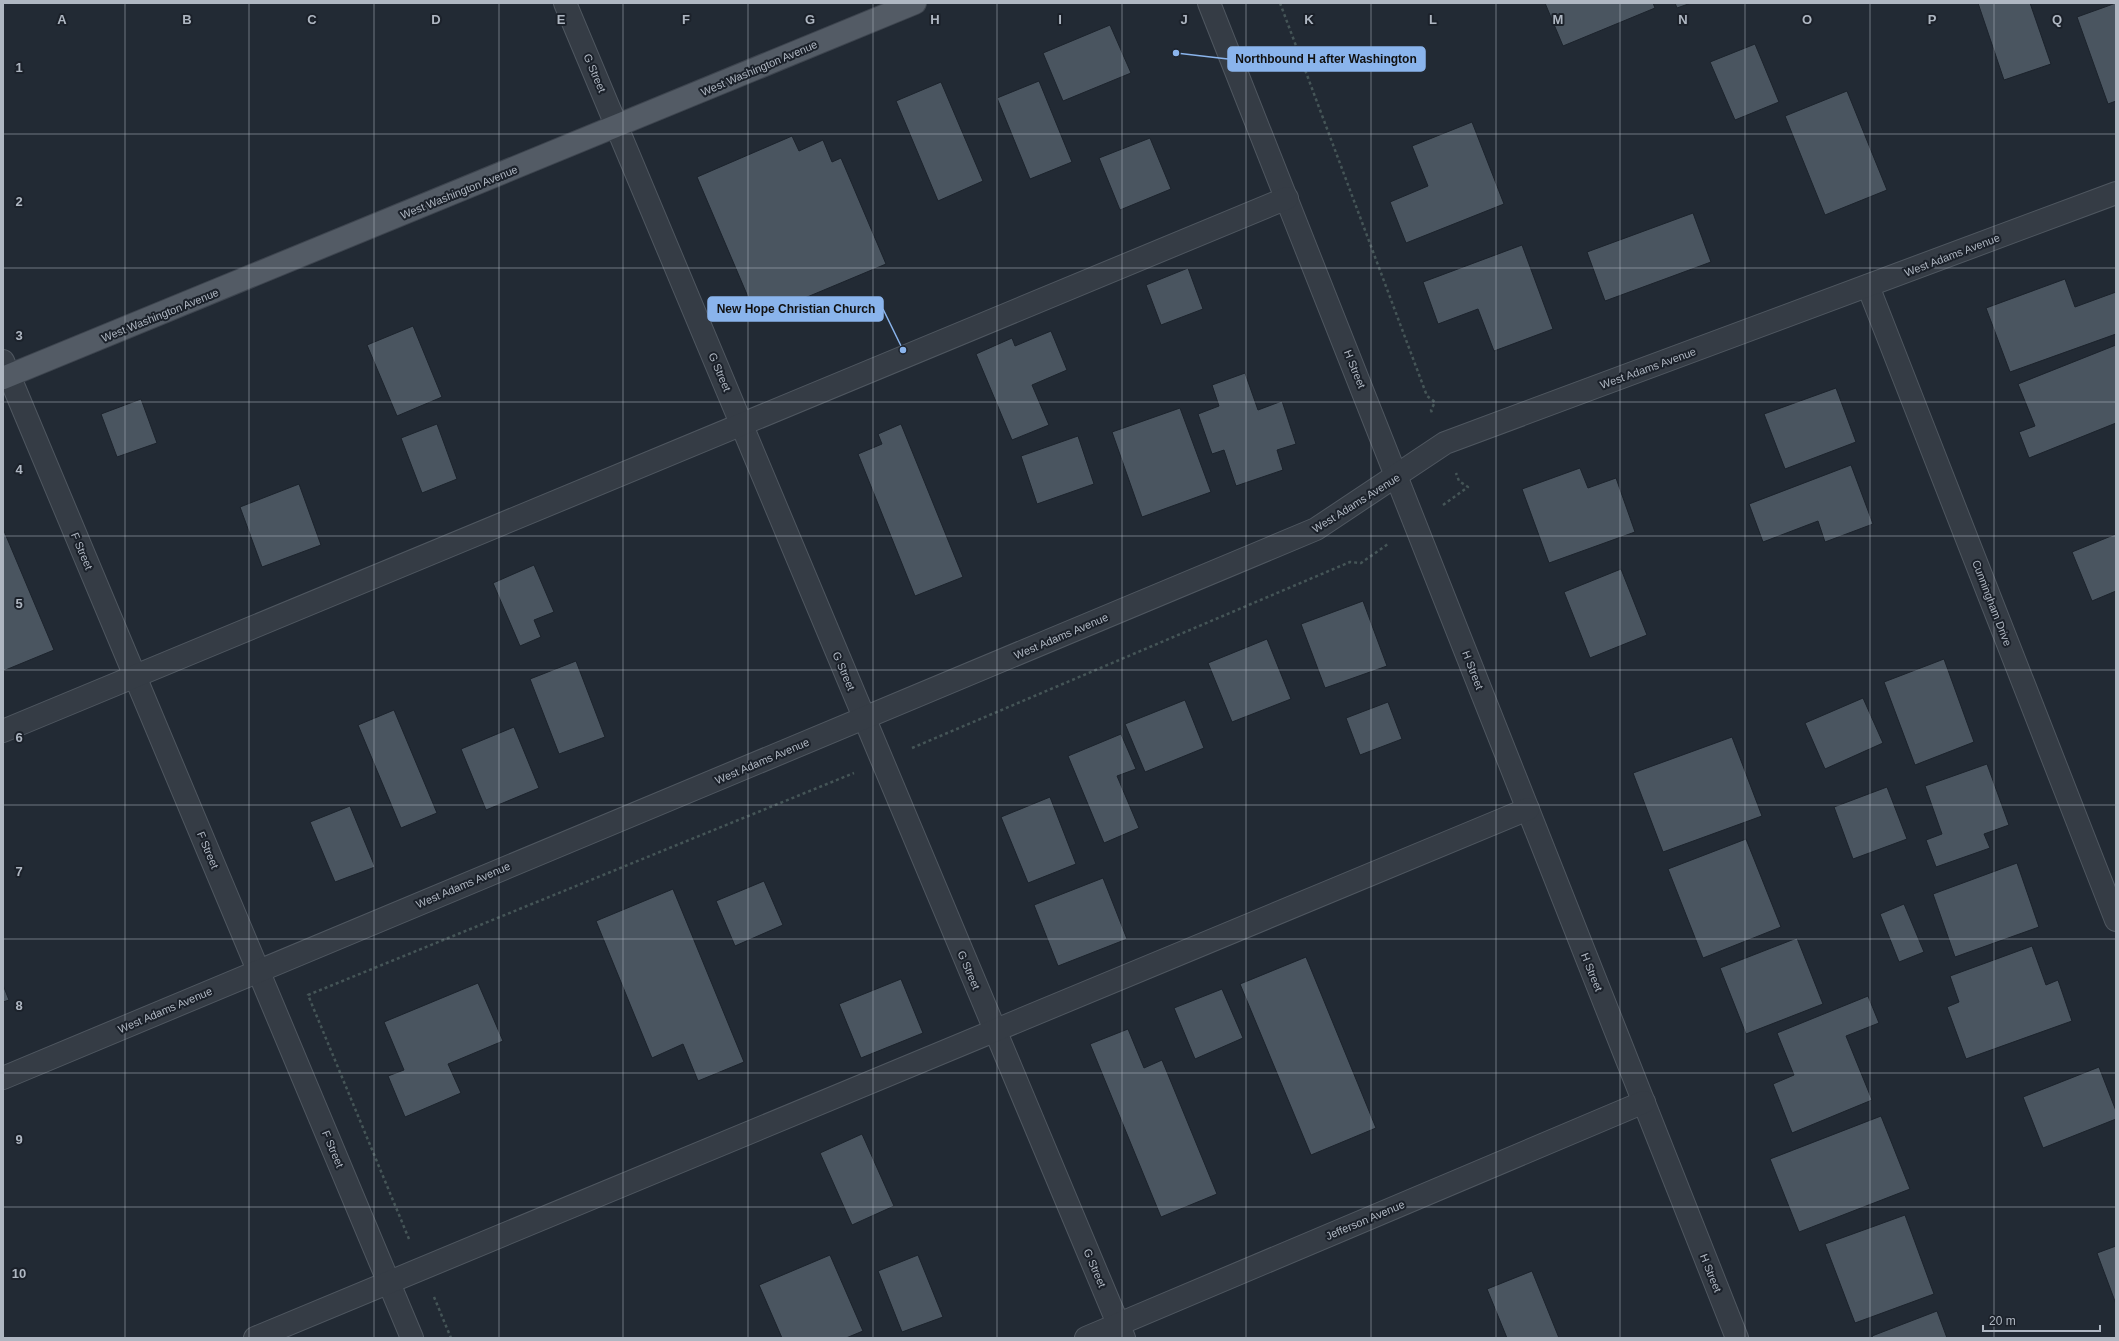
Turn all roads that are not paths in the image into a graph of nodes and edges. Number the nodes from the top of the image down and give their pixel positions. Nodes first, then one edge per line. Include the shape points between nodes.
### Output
1 (566, 3) edge
2 (915, 3) edge
3 (1210, 3) edge
4 (617, 126) junction
5 (2116, 193) edge
6 (1287, 198) junction
7 (1868, 286) junction
8 (5, 372) edge
9 (741, 424) junction
10 (1397, 477) junction
11 (135, 676) junction
12 (864, 718) junction
13 (3, 731) edge
14 (1528, 809) junction
15 (2116, 920) edge
16 (258, 971) junction
17 (994, 1030) junction
18 (3, 1078) edge
19 (1644, 1102) junction
20 (388, 1282) junction
21 (1121, 1331) edge
22 (255, 1338) edge
23 (412, 1338) edge
24 (1086, 1338) edge
25 (1737, 1338) edge

1 - 4 street, G Street
2 - 4 main road, West Washington Avenue
3 - 6 street, H Street
4 - 8 main road, West Washington Avenue
4 - 9 street, G Street
5 - 7 street, West Adams Avenue
6 - 9 street
6 - 10 street, H Street
7 - 10 street, West Adams Avenue via 1445,443
7 - 15 street, Cunningham Drive
8 - 11 street, F Street
9 - 11 street
9 - 12 street, G Street
10 - 12 street, West Adams Avenue via 1316,530
10 - 14 street, H Street
11 - 13 street
11 - 16 street, F Street
12 - 16 street, West Adams Avenue
12 - 17 street, G Street
14 - 17 street
14 - 19 street, H Street
16 - 18 street, West Adams Avenue
16 - 20 street, F Street
17 - 20 street
17 - 21 street, G Street
19 - 21 street, Jefferson Avenue
19 - 25 street, H Street
20 - 22 street
20 - 23 street, F Street
21 - 24 street, Jefferson Avenue

